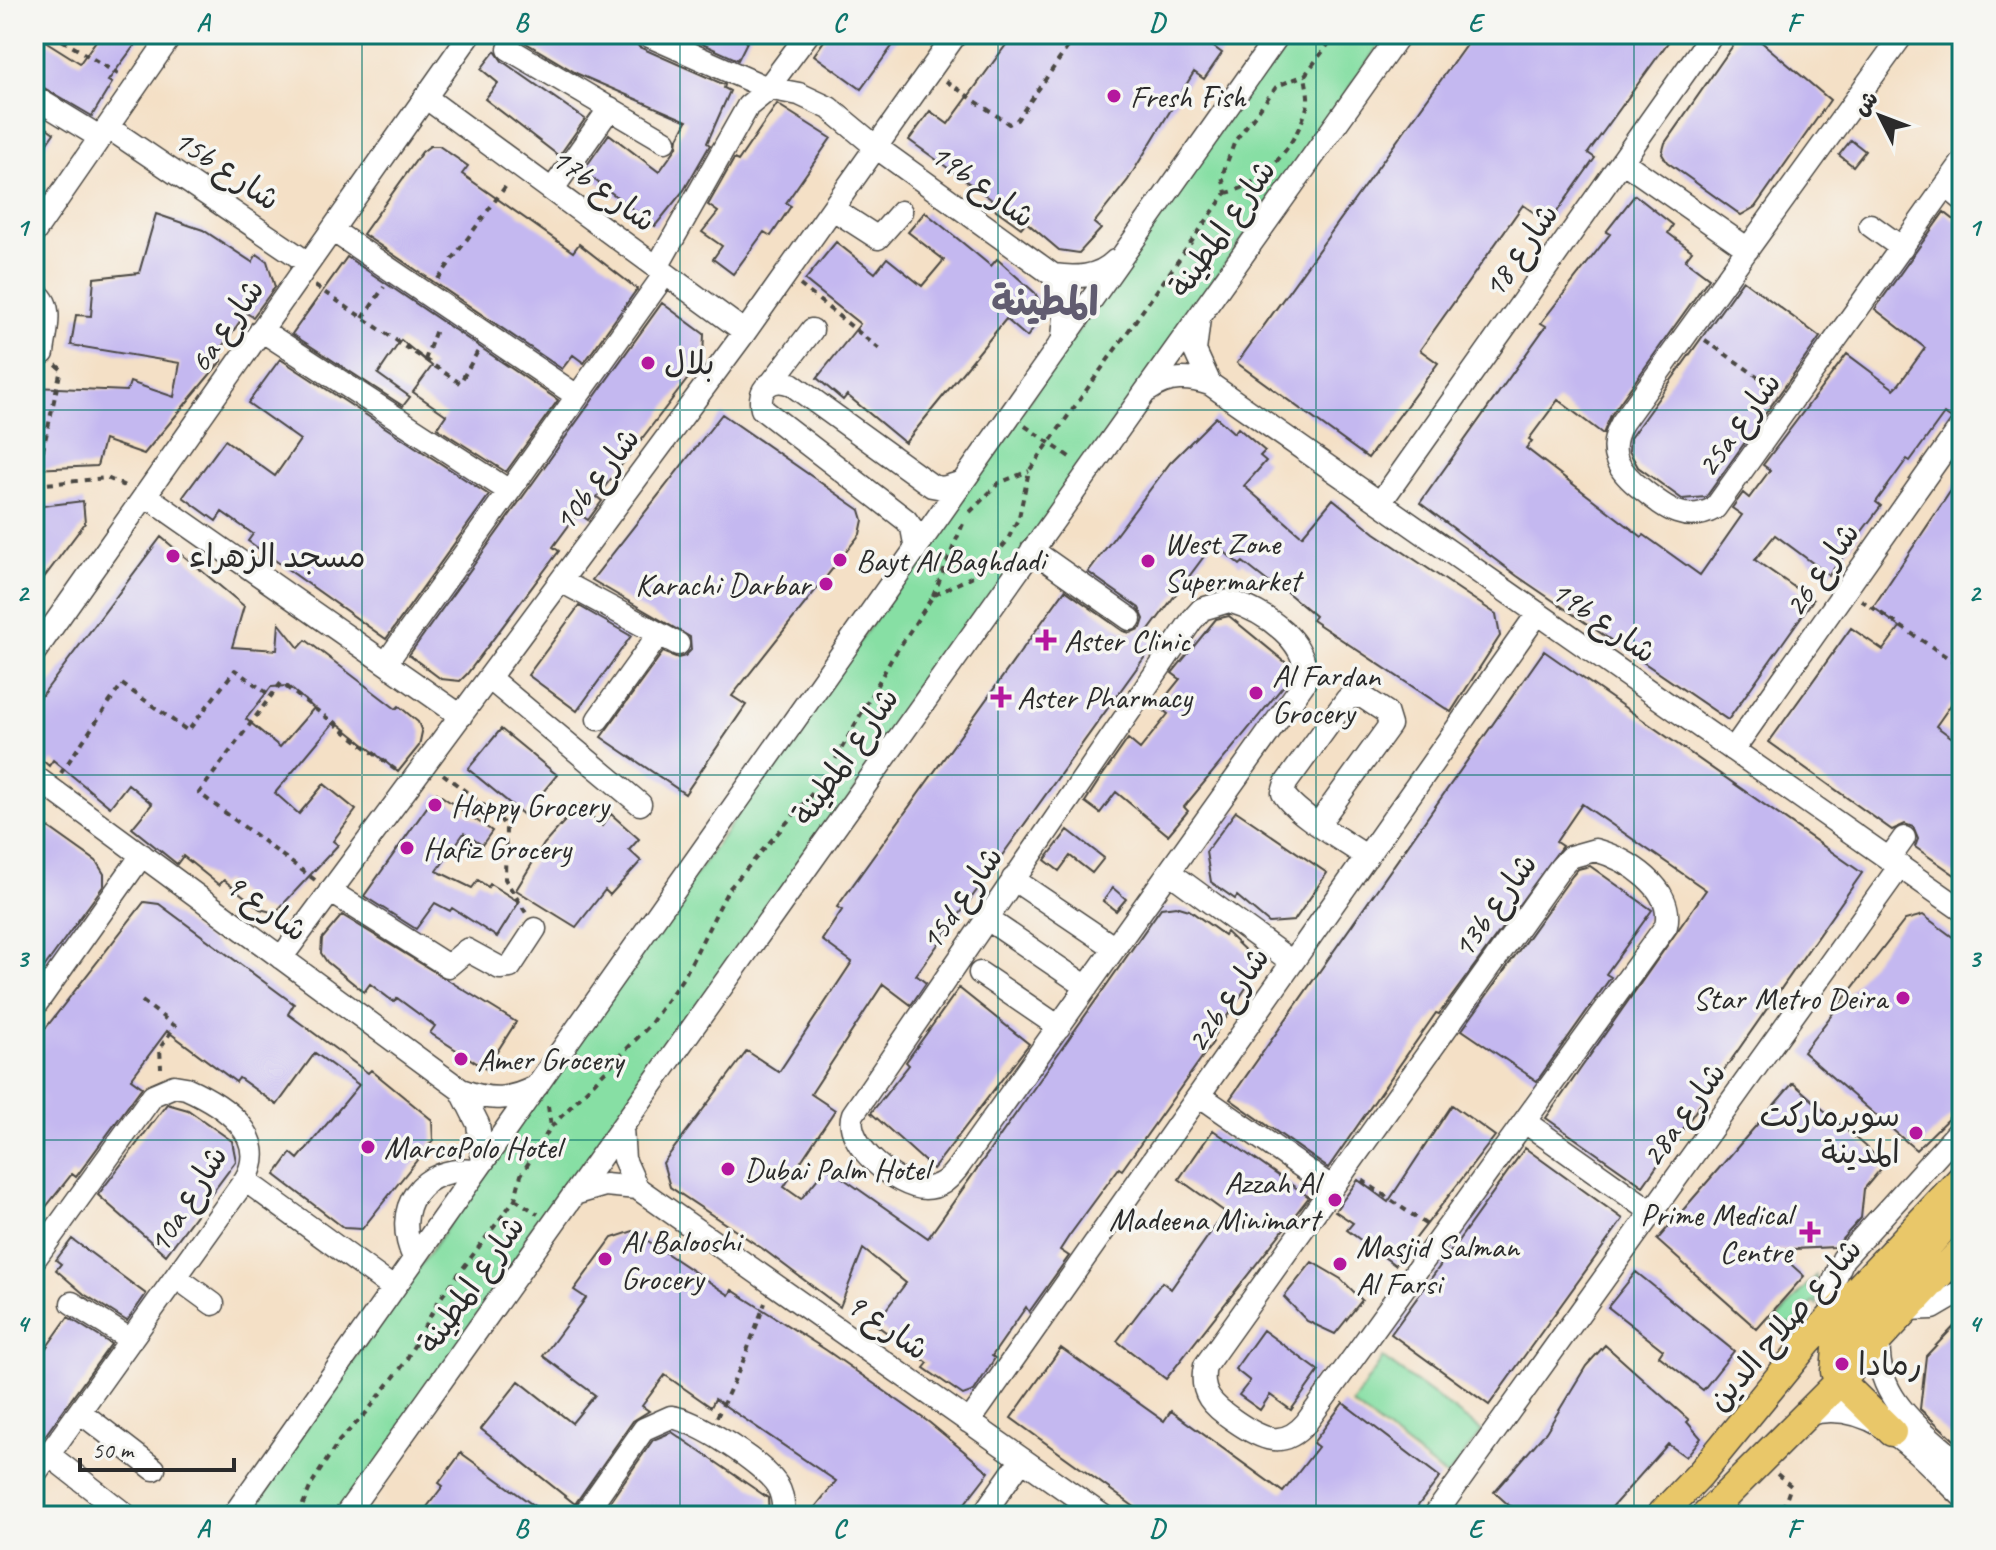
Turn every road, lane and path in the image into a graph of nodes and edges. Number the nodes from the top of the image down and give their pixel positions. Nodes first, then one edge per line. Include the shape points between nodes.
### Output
1 (52, 34) edge
2 (172, 34) edge
3 (470, 34) edge
4 (645, 34) edge
5 (808, 34) edge
6 (956, 34) edge
7 (1077, 34) edge
8 (1279, 34) edge
9 (1336, 34) edge
10 (1400, 34) edge
11 (1712, 34) edge
12 (1903, 34) edge
13 (509, 49) dead end
14 (931, 70) junction
15 (1305, 75) junction
16 (137, 86) junction
17 (767, 88) junction
18 (34, 97) edge
19 (425, 97) junction
20 (610, 108) junction
21 (105, 133) junction
22 (665, 141) dead end
23 (876, 147) junction
24 (1622, 161) junction
25 (1962, 163) edge
26 (520, 166) junction
27 (552, 190) junction
28 (1954, 192) edge
29 (1226, 193) junction
30 (833, 209) junction
31 (901, 212) dead end
32 (1870, 225) dead end
33 (332, 230) junction
34 (34, 233) edge
35 (1902, 248) junction
36 (1748, 249) junction
37 (1125, 253) junction
38 (304, 269) junction
39 (661, 270) junction
40 (395, 272) junction
41 (786, 274) junction
42 (1053, 275) junction
43 (34, 292) edge
44 (436, 300) junction
45 (1199, 315) junction
46 (363, 318) junction
47 (1690, 329) junction
48 (261, 330) junction
49 (812, 330) dead end
50 (745, 332) junction
51 (487, 335) junction
52 (1062, 342) junction
53 (882, 351) dead end
54 (43, 353) joint
55 (425, 360) junction
56 (773, 381) junction
57 (1210, 384) junction
58 (1143, 395) junction
59 (577, 396) junction
60 (1794, 401) junction
61 (1010, 416) junction
62 (1962, 425) edge
63 (1050, 442) junction
64 (1029, 471) junction
65 (1088, 471) junction
66 (963, 482) junction
67 (34, 486) edge
68 (509, 491) junction
69 (145, 495) junction
70 (1380, 503) junction
71 (916, 549) junction
72 (1032, 550) junction
73 (561, 581) junction
74 (1845, 590) junction
75 (933, 596) junction
76 (1538, 613) junction
77 (1130, 619) dead end
78 (34, 653) edge
79 (386, 663) junction
80 (1962, 667) edge
81 (489, 678) junction
82 (271, 696) junction
83 (461, 716) junction
84 (598, 719) dead end
85 (1733, 750) junction
86 (427, 762) junction
87 (42, 782) edge
88 (412, 782) junction
89 (640, 804) dead end
90 (1319, 823) junction
91 (1904, 838) dead end
92 (142, 855) junction
93 (1367, 857) junction
94 (1894, 863) junction
95 (1169, 872) junction
96 (1013, 879) junction
97 (330, 891) junction
98 (1962, 910) edge
99 (986, 918) junction
100 (535, 929) joint
101 (1115, 948) junction
102 (281, 958) junction
103 (1292, 962) junction
104 (980, 973) dead end
105 (1087, 987) junction
106 (142, 1001) dead end
107 (34, 1007) edge
108 (1059, 1027) junction
109 (537, 1086) junction
110 (163, 1089) junction
111 (461, 1090) junction
112 (1199, 1095) junction
113 (1525, 1122) junction
114 (622, 1128) junction
115 (1962, 1128) edge
116 (480, 1166) junction
117 (1345, 1168) junction
118 (1962, 1178) edge
119 (245, 1180) junction
120 (1331, 1187) junction
121 (637, 1188) junction
122 (574, 1194) junction
123 (1962, 1200) edge
124 (1652, 1212) junction
125 (1442, 1236) junction
126 (1962, 1250) edge
127 (414, 1258) junction
128 (34, 1260) edge
129 (176, 1277) junction
130 (772, 1283) junction
131 (393, 1288) junction
132 (1962, 1291) edge
133 (72, 1303) dead end
134 (213, 1304) dead end
135 (1908, 1309) junction
136 (1832, 1316) junction
137 (131, 1340) junction
138 (1879, 1340) junction
139 (1840, 1381) junction
140 (80, 1412) junction
141 (1808, 1414) junction
142 (969, 1422) junction
143 (1892, 1432) junction
144 (709, 1433) junction
145 (49, 1455) junction
146 (1022, 1459) junction
147 (1761, 1460) junction
148 (1962, 1466) edge
149 (154, 1469) dead end
150 (34, 1475) edge
151 (1962, 1496) edge
152 (127, 1516) edge
153 (233, 1516) edge
154 (298, 1516) edge
155 (345, 1516) edge
156 (583, 1516) edge
157 (783, 1516) edge
158 (982, 1516) edge
159 (1103, 1516) edge
160 (1434, 1516) edge
161 (1660, 1516) edge
162 (1705, 1516) edge
163 (1773, 1516) edge

1 - 16 path
2 - 16 street
3 - 19 street, 6a شارع
4 - 17 street, 19b شارع
5 - 17 street
6 - 14 street, 10b شارع
7 - 14 path via 1009,124
8 - 37 street, شارع المطينة
9 - 15 path
10 - 45 street, شارع المطينة
11 - 24 street, شارع 18
12 - 36 street, 25a شارع
13 - 20 street
14 - 23 street, 10b شارع
15 - 29 path via 1277,86 1235,141 1222,176
15 - 29 path via 1308,105 1290,142 1269,170 1241,190
16 - 21 street
17 - 23 street, 19b شارع via 822,104
17 - 39 street via 748,106
18 - 21 street, 15b شارع
19 - 26 street, 17b شارع
19 - 33 street, 6a شارع
20 - 22 street
20 - 27 street
21 - 34 street
21 - 38 street, 15b شارع
23 - 30 street, 10b شارع
23 - 42 street, 19b شارع
24 - 36 street
24 - 70 street, شارع 18
25 - 28 street, 25a شارع
26 - 27 street, 17b شارع
26 - 44 path
27 - 39 street, 17b شارع
28 - 35 street, 25a شارع
29 - 63 path
30 - 31 street via 878,238
30 - 41 street, 10b شارع
32 - 35 street
33 - 38 street, 6a شارع
33 - 40 street
35 - 60 street, 25a شارع
36 - 47 street, 25a شارع
37 - 42 street via 1092,274
37 - 52 street, شارع المطينة
38 - 46 path
38 - 48 street, 6a شارع
39 - 50 street, 17b شارع
39 - 59 street
40 - 44 street
40 - 46 path
41 - 50 street, 10b شارع
41 - 53 path
42 - 52 street via 1066,307
43 - 54 street via 47,307
44 - 51 street
44 - 55 path
45 - 57 street via 1195,351
45 - 58 street, شارع المطينة
46 - 55 path
47 - 60 path
47 - 60 street, 25a شارع via 1622,423 1613,447 1620,471 1665,507 1690,516 1715,508
48 - 68 street
48 - 69 street, 6a شارع
49 - 56 street
50 - 73 street, 10b شارع
51 - 55 path via 460,383
51 - 59 street
52 - 61 street, شارع المطينة
54 - 67 path via 61,369
56 - 66 street via 791,384 932,486
56 - 71 street via 761,393 762,409 906,520
57 - 58 street, 19b شارع via 1174,379
57 - 70 street, 19b شارع
58 - 65 street, شارع المطينة
59 - 68 street
61 - 63 path
61 - 66 street, شارع المطينة
62 - 74 street, شارع 26
63 - 64 path
63 - 65 path
64 - 75 path via 999,483 967,514
64 - 75 path via 1019,517 1007,541 983,571
65 - 72 street, شارع المطينة
66 - 71 street, شارع المطينة
67 - 69 path via 107,478
68 - 79 street
69 - 78 street, 6a شارع
69 - 79 street
70 - 76 street, 19b شارع
71 - 109 street, شارع المطينة
72 - 77 street
72 - 114 street, شارع المطينة
73 - 81 street, 10b شارع
73 - 84 street via 668,639
74 - 80 path
74 - 85 street, شارع 26
75 - 154 path via 824,780 728,890 685,975 649,1026 551,1127 521,1175 515,1199 439,1300 404,1364 339,1441
76 - 85 street, 19b شارع
76 - 93 street, 22b شارع
79 - 83 street
81 - 83 street, 10b شارع
81 - 89 street
82 - 87 path via 235,670 188,731 122,684
82 - 88 path via 281,683
82 - 97 path via 199,793
83 - 86 street, 10b شارع
85 - 94 street, 19b شارع
86 - 88 street, 10b شارع
86 - 100 path via 499,817 506,828 505,879
87 - 92 street, شارع 9
88 - 97 street, 10b شارع
90 - 90 street via 1285,798 1283,788 1347,699 1360,695 1386,712 1390,725
90 - 93 street
91 - 94 street, 28a شارع
92 - 102 street, شارع 9
92 - 107 street
93 - 103 street, 22b شارع
94 - 98 street, 19b شارع
94 - 124 street, 28a شارع
95 - 96 street, 15d شارع via 1304,683 1305,660 1293,641 1243,605 1229,601 1202,609 1192,620
95 - 101 street, 15d شارع
95 - 103 street
96 - 99 street, 15d شارع
96 - 101 street
97 - 100 street via 448,966 467,950 500,968 510,967
97 - 102 street, 10b شارع
99 - 105 street
99 - 108 street, 15d شارع via 853,1114 857,1146 915,1187 939,1186
101 - 105 street, 15d شارع
102 - 111 street, شارع 9
103 - 112 street, 22b شارع
104 - 108 street
105 - 108 street, 15d شارع
106 - 110 path via 175,1026 160,1048
109 - 111 street, شارع 9 via 500,1099
109 - 116 street, شارع المطينة
110 - 119 street, 10a شارع via 196,1092 248,1131 255,1156
110 - 128 street via 145,1104
111 - 116 street, شارع 9 via 478,1124
112 - 120 street
112 - 142 street, 22b شارع
113 - 117 street, 13b شارع via 1666,926 1664,895 1608,854 1582,851 1561,867
113 - 124 street
113 - 125 street, 13b شارع
114 - 121 street via 624,1159
114 - 122 street, شارع المطينة
115 - 136 street via 1843,1259 1832,1286
116 - 127 street, شارع المطينة
116 - 127 street via 443,1172 416,1193 405,1225
117 - 120 street, 13b شارع
117 - 125 path
118 - 136 main road, شارع صلاح الدين
119 - 129 street, 10a شارع
119 - 131 street
120 - 125 street, 13b شارع via 1205,1366 1202,1378 1210,1402 1265,1439 1276,1441 1298,1432
121 - 122 street via 605,1185
121 - 130 street, شارع 9
122 - 155 street, شارع المطينة
123 - 139 main road via 1837,1349 1834,1360
124 - 160 street, 28a شارع
126 - 135 main road
127 - 131 street, شارع المطينة
129 - 134 street
129 - 137 street, 10a شارع
130 - 142 street, شارع 9
130 - 144 path
131 - 153 street, شارع المطينة
132 - 135 street via 1933,1308
133 - 137 street
135 - 138 main road
136 - 161 main road, شارع صلاح الدين
137 - 140 street, 10a شارع
138 - 139 main road
138 - 148 street via 1879,1372 1891,1398
139 - 141 main road
139 - 143 main road
140 - 145 street, 10a شارع
140 - 149 street
141 - 143 street via 1853,1411
141 - 147 main road
142 - 146 street, شارع 9
143 - 151 street
144 - 156 street via 686,1419 657,1421 635,1441
144 - 157 street via 768,1475 782,1497
145 - 150 street, 10a شارع
145 - 152 street
146 - 158 street
146 - 159 street, شارع 9
147 - 162 main road
147 - 163 path via 1791,1486

